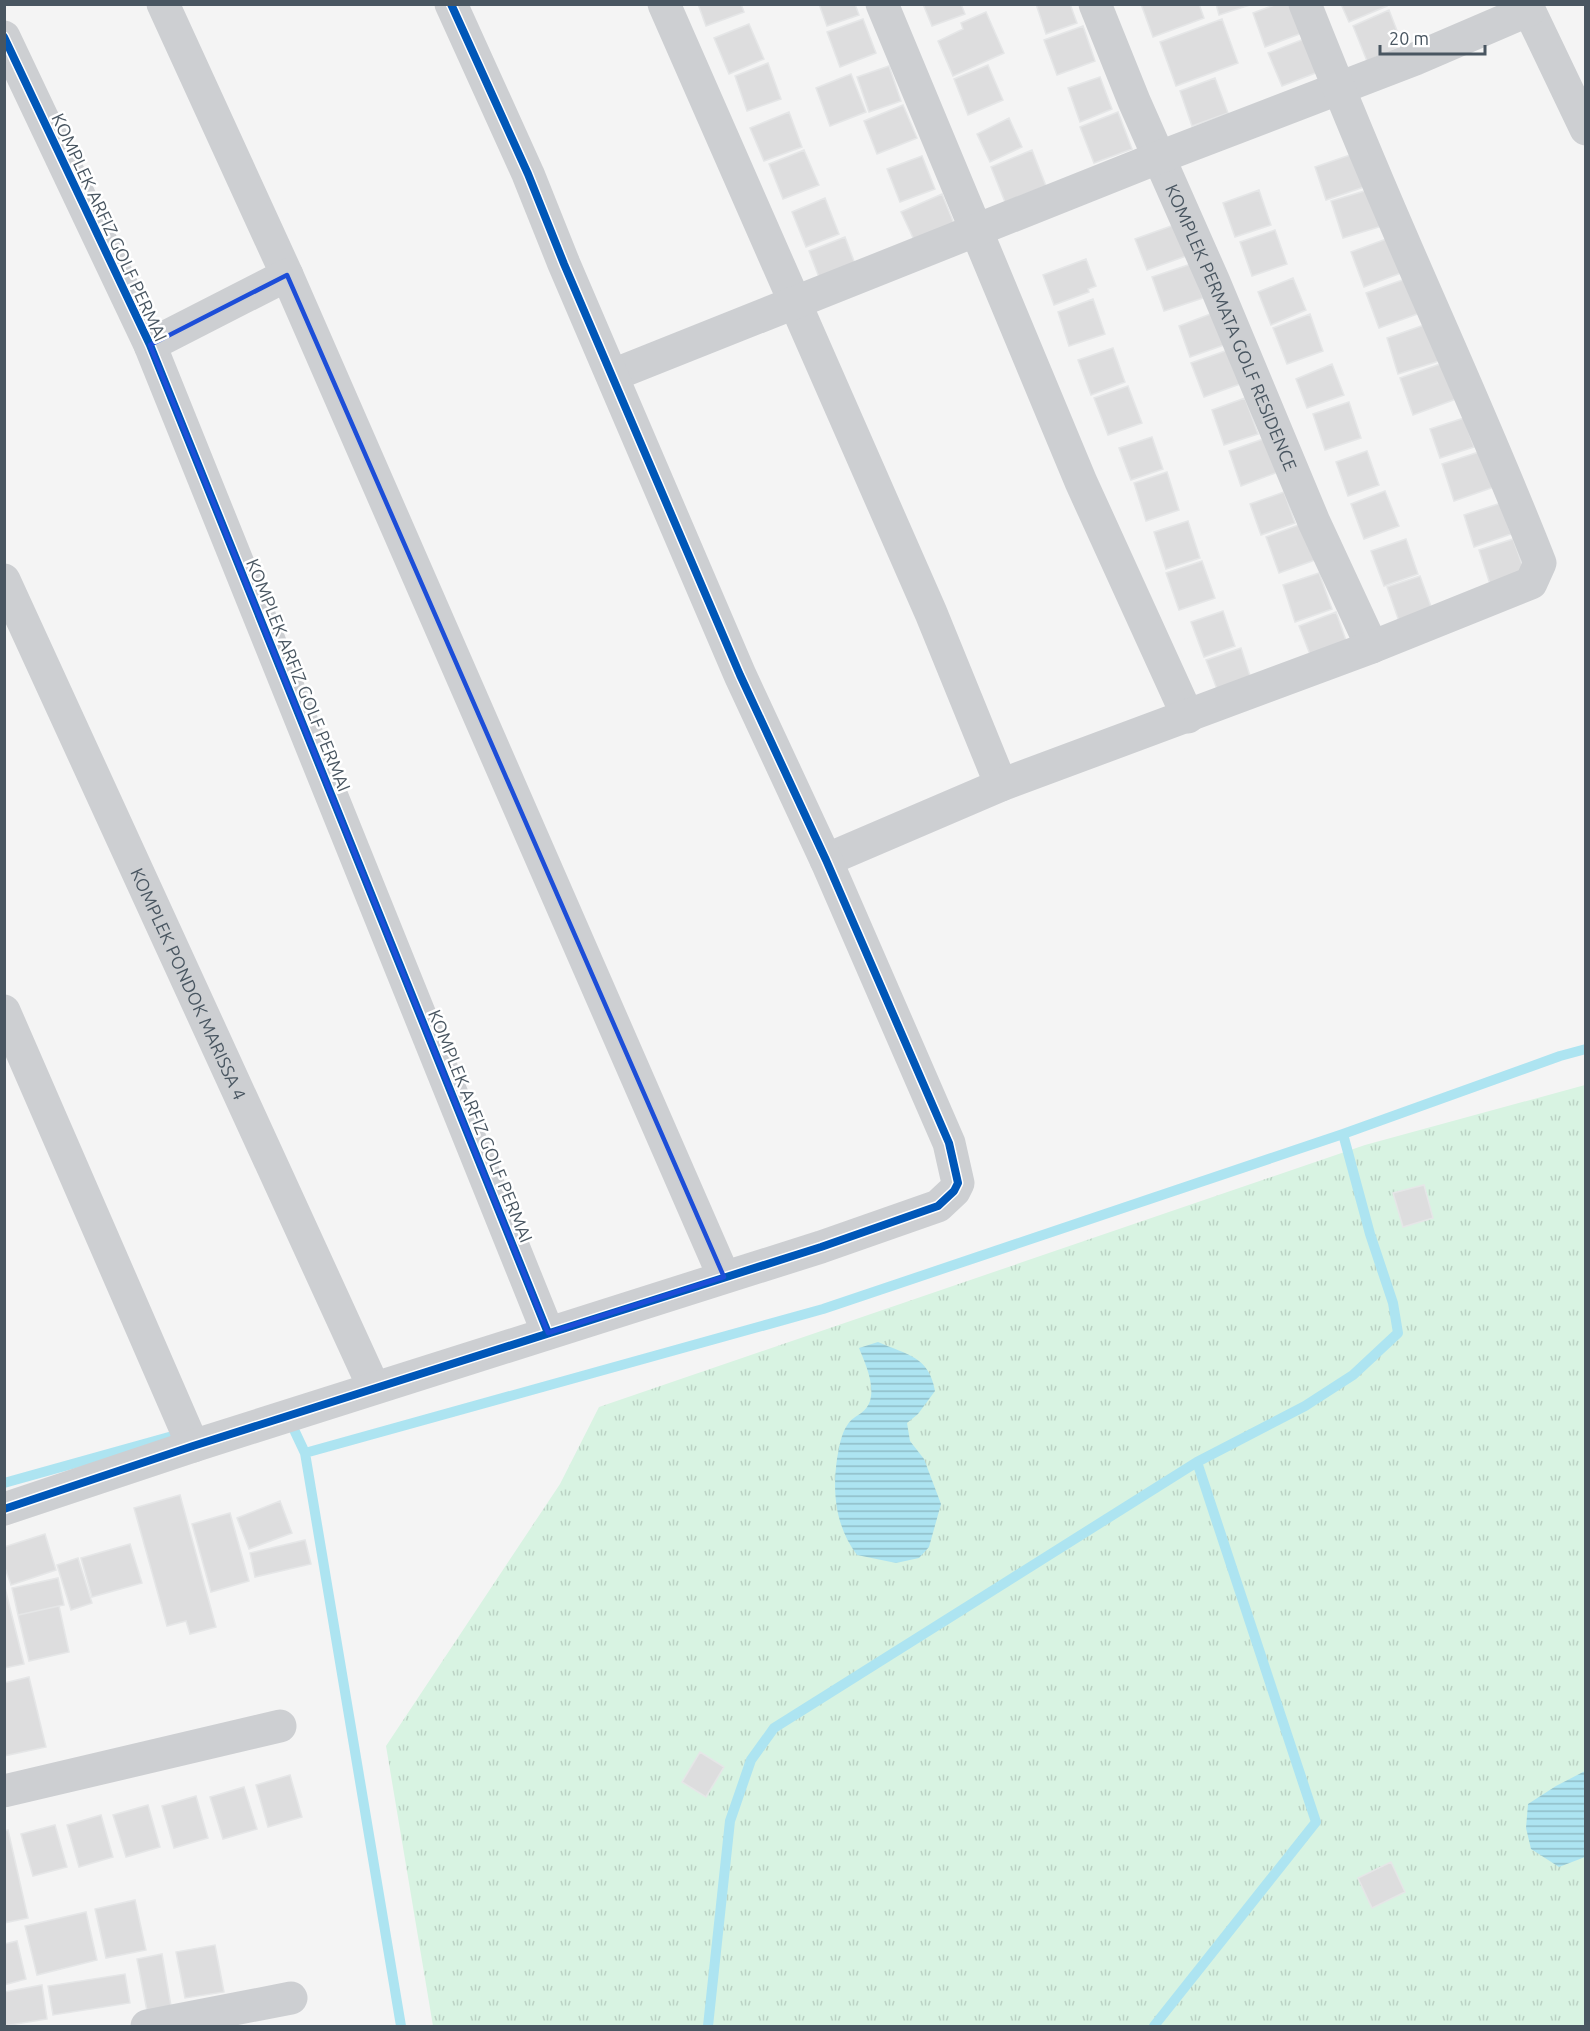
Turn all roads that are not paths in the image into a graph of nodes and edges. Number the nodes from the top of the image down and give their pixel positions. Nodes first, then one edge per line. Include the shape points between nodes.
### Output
1 (163, 4) edge
2 (451, 4) edge
3 (664, 4) edge
4 (882, 4) edge
5 (1095, 4) edge
6 (1305, 4) edge
7 (1528, 7) edge
8 (4, 37) edge
9 (1338, 88) junction
10 (1586, 129) edge
11 (1160, 157) junction
12 (975, 230) junction
13 (287, 275) junction
14 (794, 302) junction
15 (150, 345) junction
16 (613, 375) junction
17 (4, 580) edge
18 (1372, 647) junction
19 (1188, 717) junction
20 (1001, 785) junction
21 (826, 860) junction
22 (4, 1011) edge
23 (724, 1277) junction
24 (548, 1333) junction
25 (374, 1388) junction
26 (193, 1446) junction
27 (4, 1509) edge
28 (280, 1726) dead end
29 (4, 1791) edge
30 (291, 1998) dead end
31 (147, 2026) edge

1 - 13 street
2 - 16 street
3 - 14 street
4 - 12 street
5 - 11 street, KOMPLEK PERMATA GOLF RESIDENCE
6 - 9 street
7 - 9 street via 1415,59
7 - 10 street
8 - 15 street, KOMPLEK ARFIZ GOLF PERMAI
9 - 11 street
9 - 18 street via 1540,563 1531,583
11 - 12 street
11 - 18 street, KOMPLEK PERMATA GOLF RESIDENCE via 1314,522
12 - 14 street
12 - 19 street
13 - 15 street
13 - 23 street
14 - 16 street
14 - 20 street via 931,613
15 - 24 street, KOMPLEK ARFIZ GOLF PERMAI
16 - 21 street via 740,675
17 - 25 street, KOMPLEK PONDOK MARISSA 4
18 - 19 street
19 - 20 street
20 - 21 street
21 - 23 street via 949,1143 958,1183 938,1206
22 - 26 street
23 - 24 street
24 - 25 street
25 - 26 street
26 - 27 street
28 - 29 street
30 - 31 street

